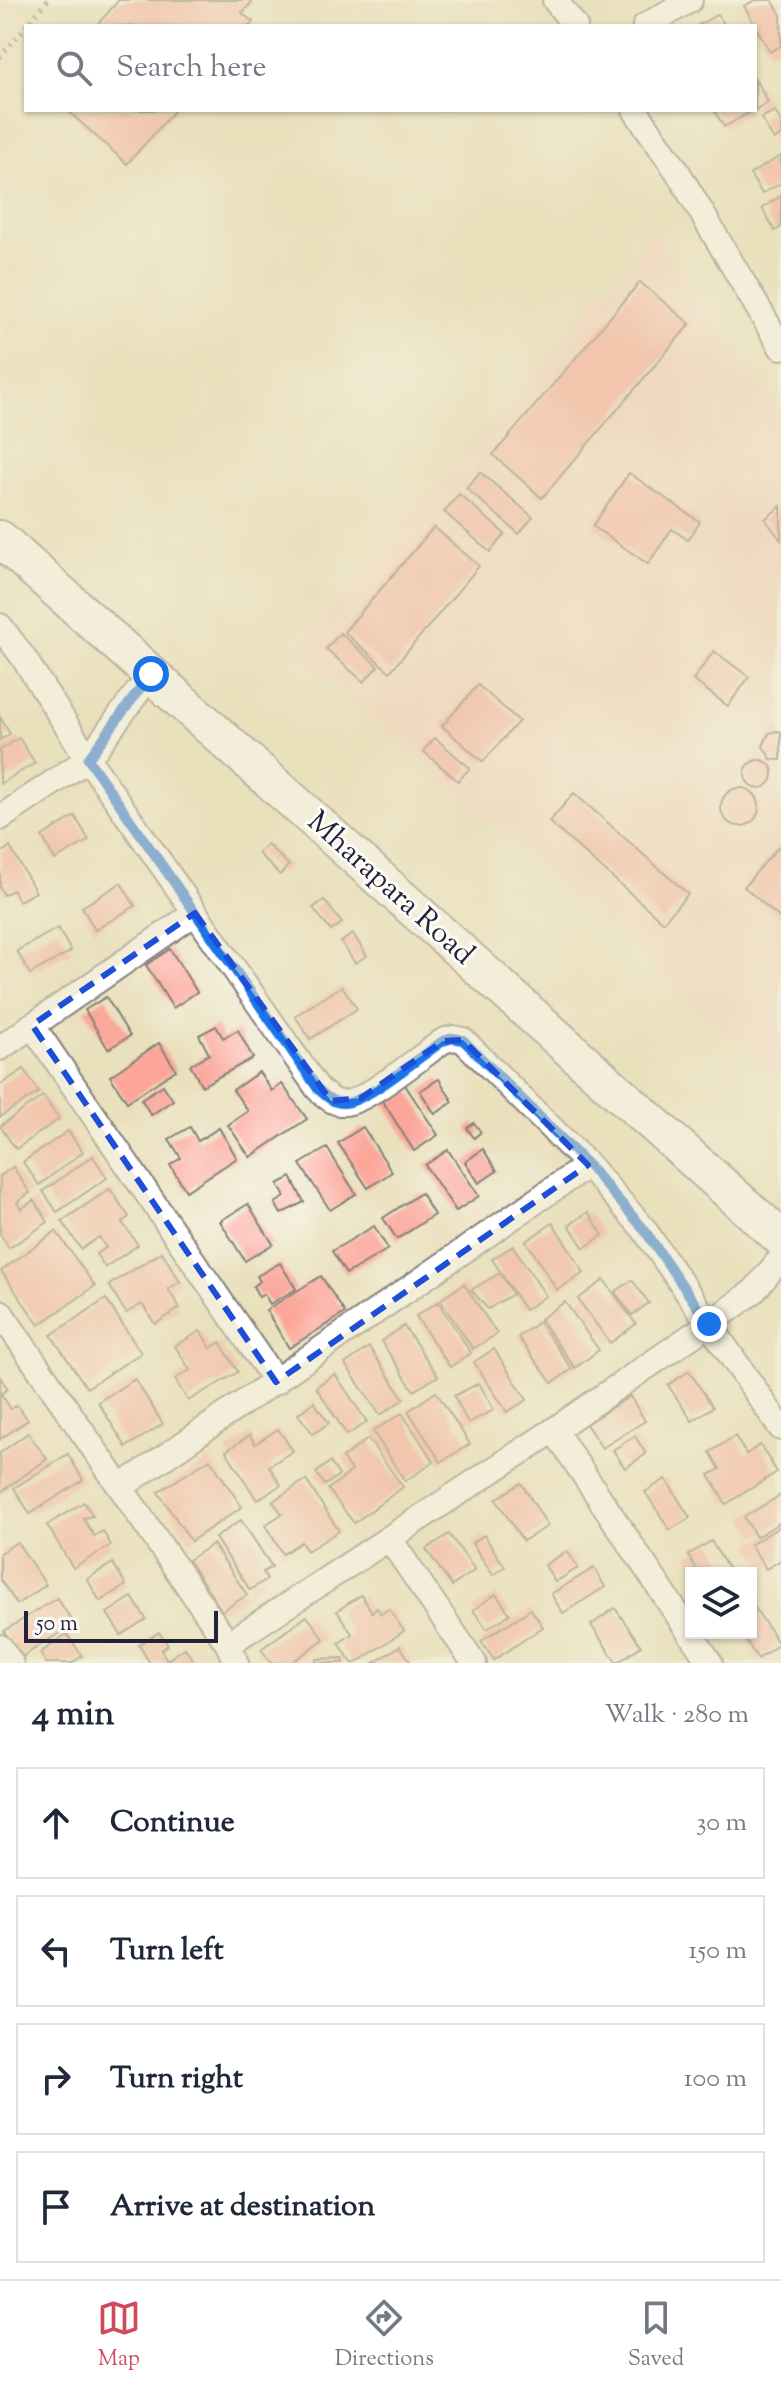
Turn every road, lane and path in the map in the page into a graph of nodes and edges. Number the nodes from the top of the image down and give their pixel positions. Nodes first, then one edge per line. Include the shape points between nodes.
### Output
1 (48, 0) edge
2 (555, 0) edge
3 (690, 0) edge
4 (28, 24) edge
5 (573, 24) edge
6 (648, 24) edge
7 (24, 28) edge
8 (0, 57) edge
9 (636, 112) edge
10 (781, 347) edge
11 (0, 539) edge
12 (0, 626) edge
13 (151, 674) junction
14 (88, 759) junction
15 (0, 818) edge
16 (195, 913) junction
17 (32, 1025) junction
18 (0, 1048) edge
19 (588, 1165) junction
20 (781, 1238) edge
21 (781, 1258) edge
22 (0, 1312) edge
23 (709, 1324) junction
24 (276, 1382) junction
25 (781, 1428) edge
26 (554, 1430) junction
27 (121, 1487) junction
28 (389, 1538) junction
29 (0, 1647) edge
30 (232, 1654) edge
31 (11, 1663) edge
32 (474, 1663) edge
33 (710, 1663) edge

1 - 4 path
2 - 5 street
3 - 6 street
7 - 8 path
9 - 10 street
11 - 13 main road, Mharapara Road
12 - 14 street
13 - 14 street
13 - 20 main road, Mharapara Road
14 - 15 street
14 - 16 street
16 - 17 street
16 - 19 street via 331,1101 361,1098 443,1041 463,1040
17 - 18 street
17 - 24 street
19 - 23 street via 643,1228
19 - 24 street
21 - 23 street via 754,1291
22 - 27 street
23 - 25 street
23 - 26 street
24 - 27 street
26 - 28 street
26 - 33 street
27 - 30 street
28 - 30 street
28 - 32 street
29 - 31 street

